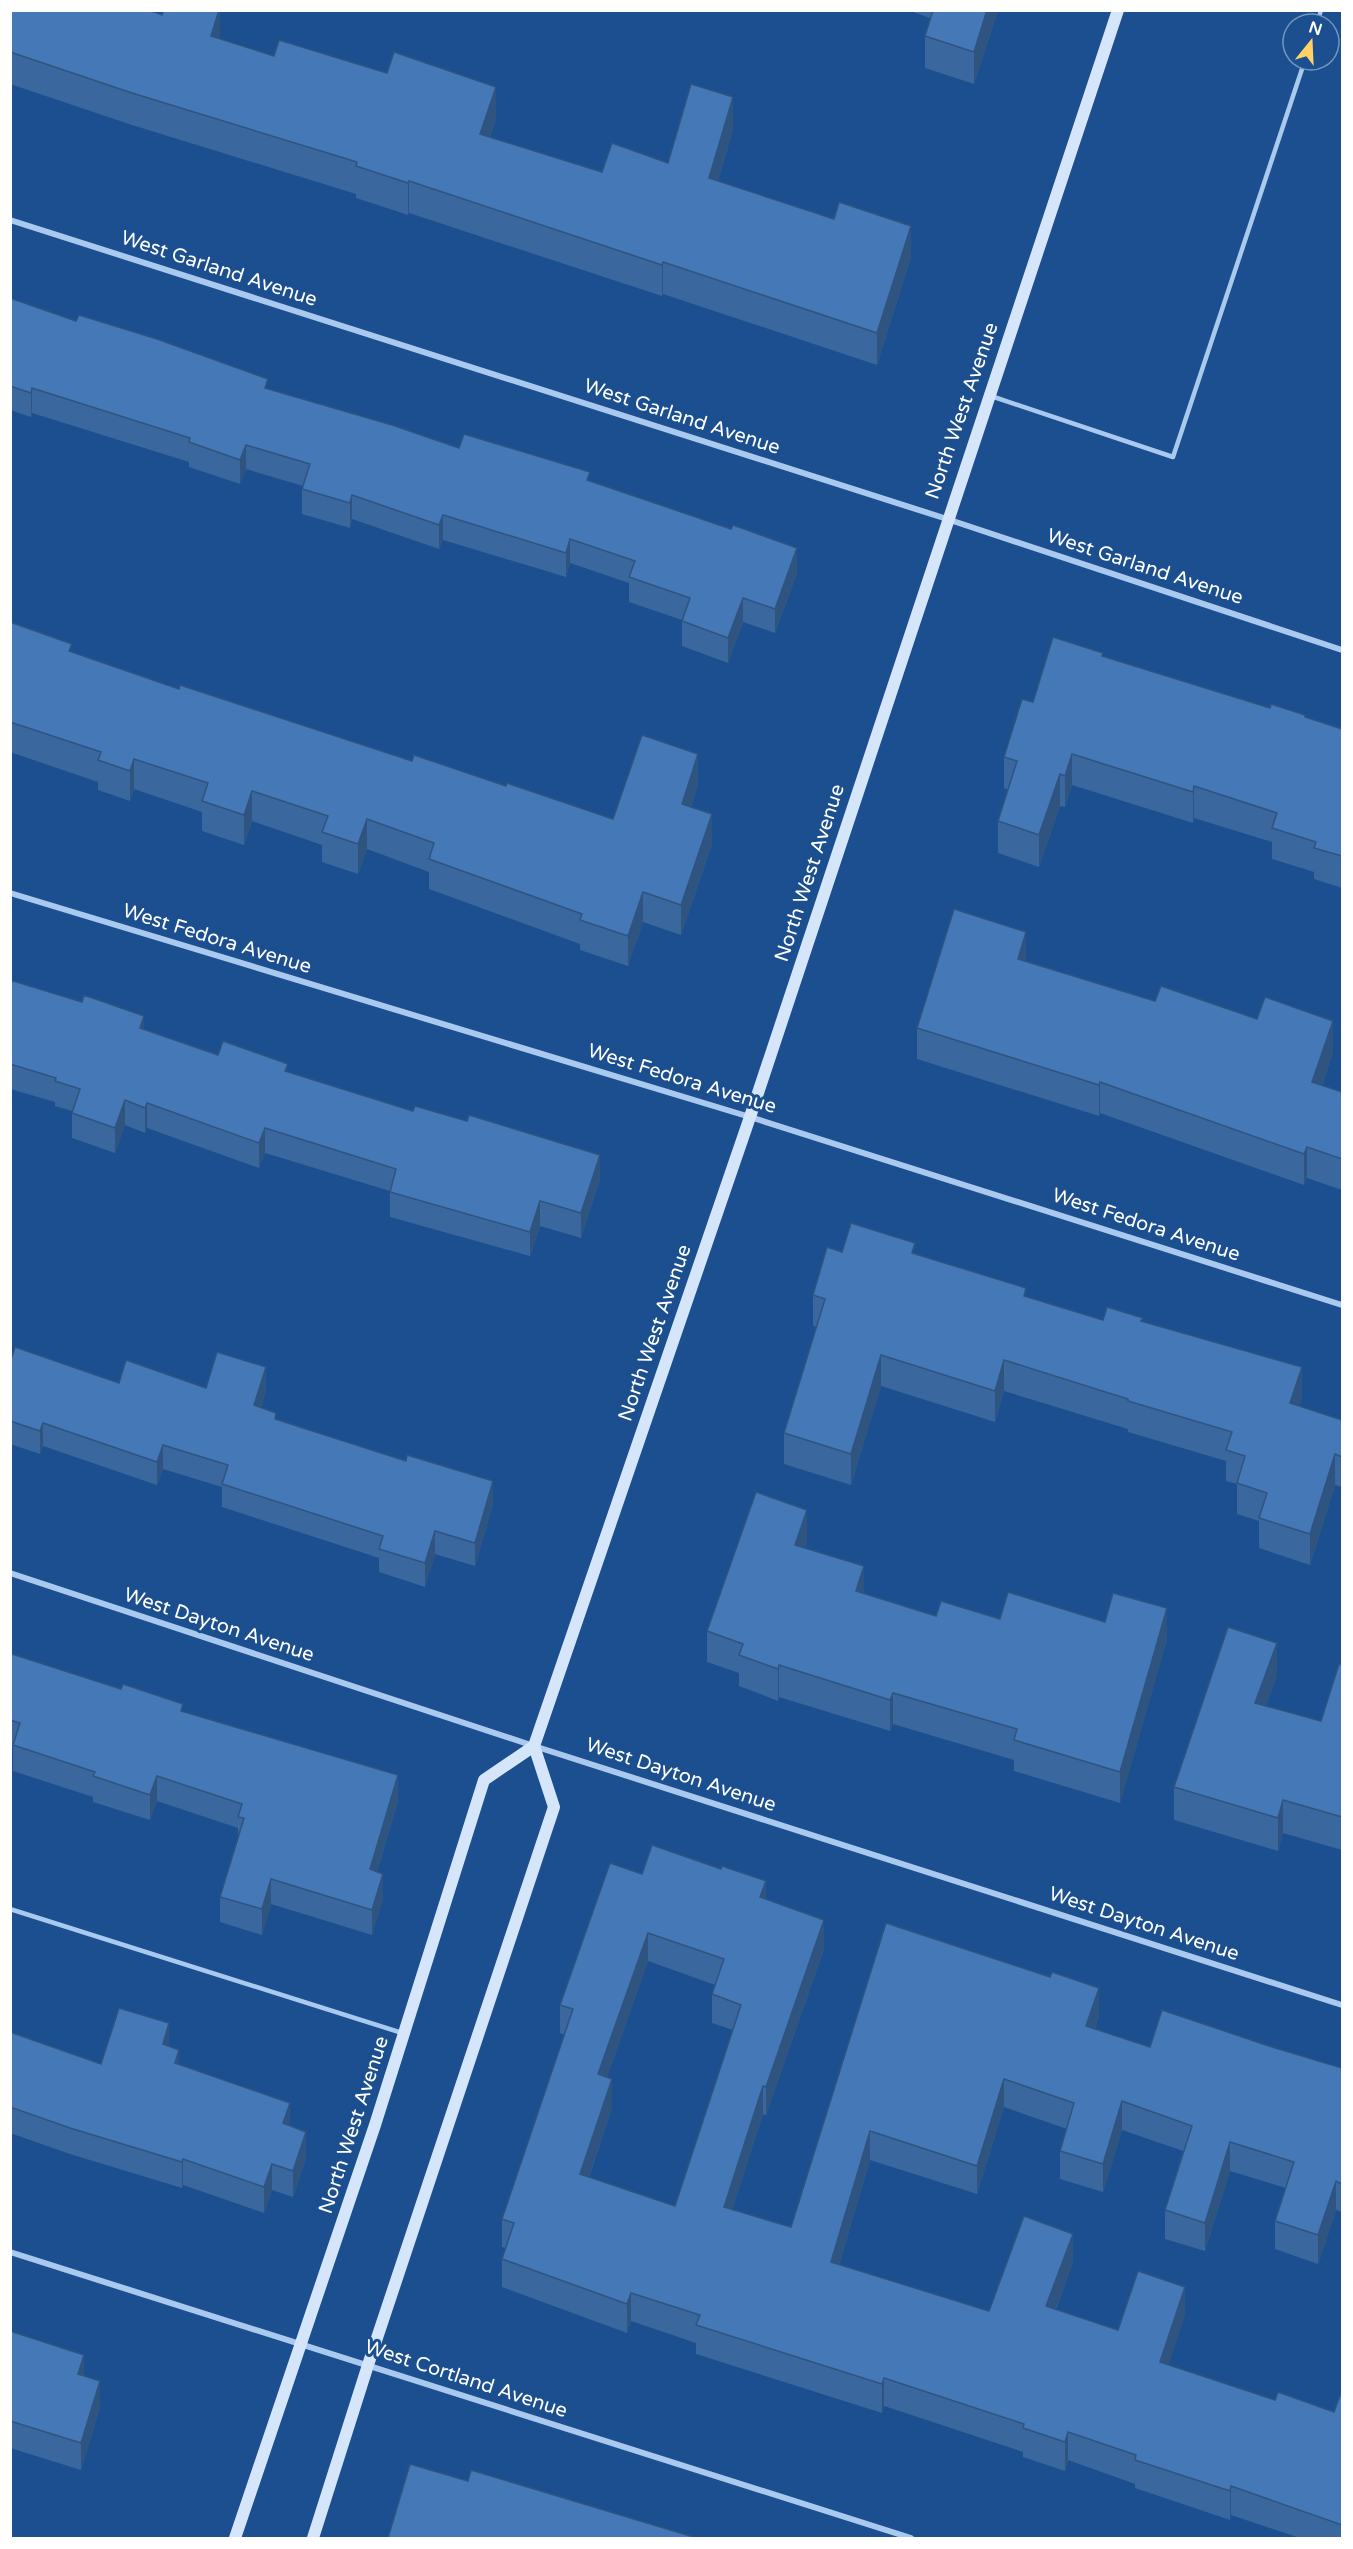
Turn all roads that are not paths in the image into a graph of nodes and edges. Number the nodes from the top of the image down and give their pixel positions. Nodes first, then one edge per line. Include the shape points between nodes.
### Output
1 (1118, 10) edge
2 (1301, 72) edge
3 (10, 220) edge
4 (988, 395) junction
5 (947, 519) junction
6 (1342, 650) edge
7 (10, 893) edge
8 (750, 1117) junction
9 (1342, 1305) edge
10 (10, 1574) edge
11 (534, 1746) junction
12 (10, 1910) edge
13 (1342, 2005) edge
14 (404, 2034) junction
15 (10, 2252) edge
16 (300, 2345) junction
17 (368, 2365) junction
18 (235, 2538) edge
19 (313, 2538) edge
20 (911, 2538) edge

1 - 4 main road, North West Avenue
2 - 4 lane via 1173,457
3 - 5 street, West Garland Avenue
4 - 5 main road, North West Avenue
5 - 6 street, West Garland Avenue
5 - 8 main road, North West Avenue
7 - 8 street, West Fedora Avenue
8 - 9 street, West Fedora Avenue
8 - 11 main road, North West Avenue
10 - 11 street, West Dayton Avenue
11 - 13 street, West Dayton Avenue
11 - 14 main road, North West Avenue via 484,1780
11 - 17 main road via 554,1807
12 - 14 lane
14 - 16 main road, North West Avenue
15 - 16 street, West Cortland Avenue
16 - 17 street, West Cortland Avenue
16 - 18 main road, North West Avenue
17 - 19 main road
17 - 20 street, West Cortland Avenue

